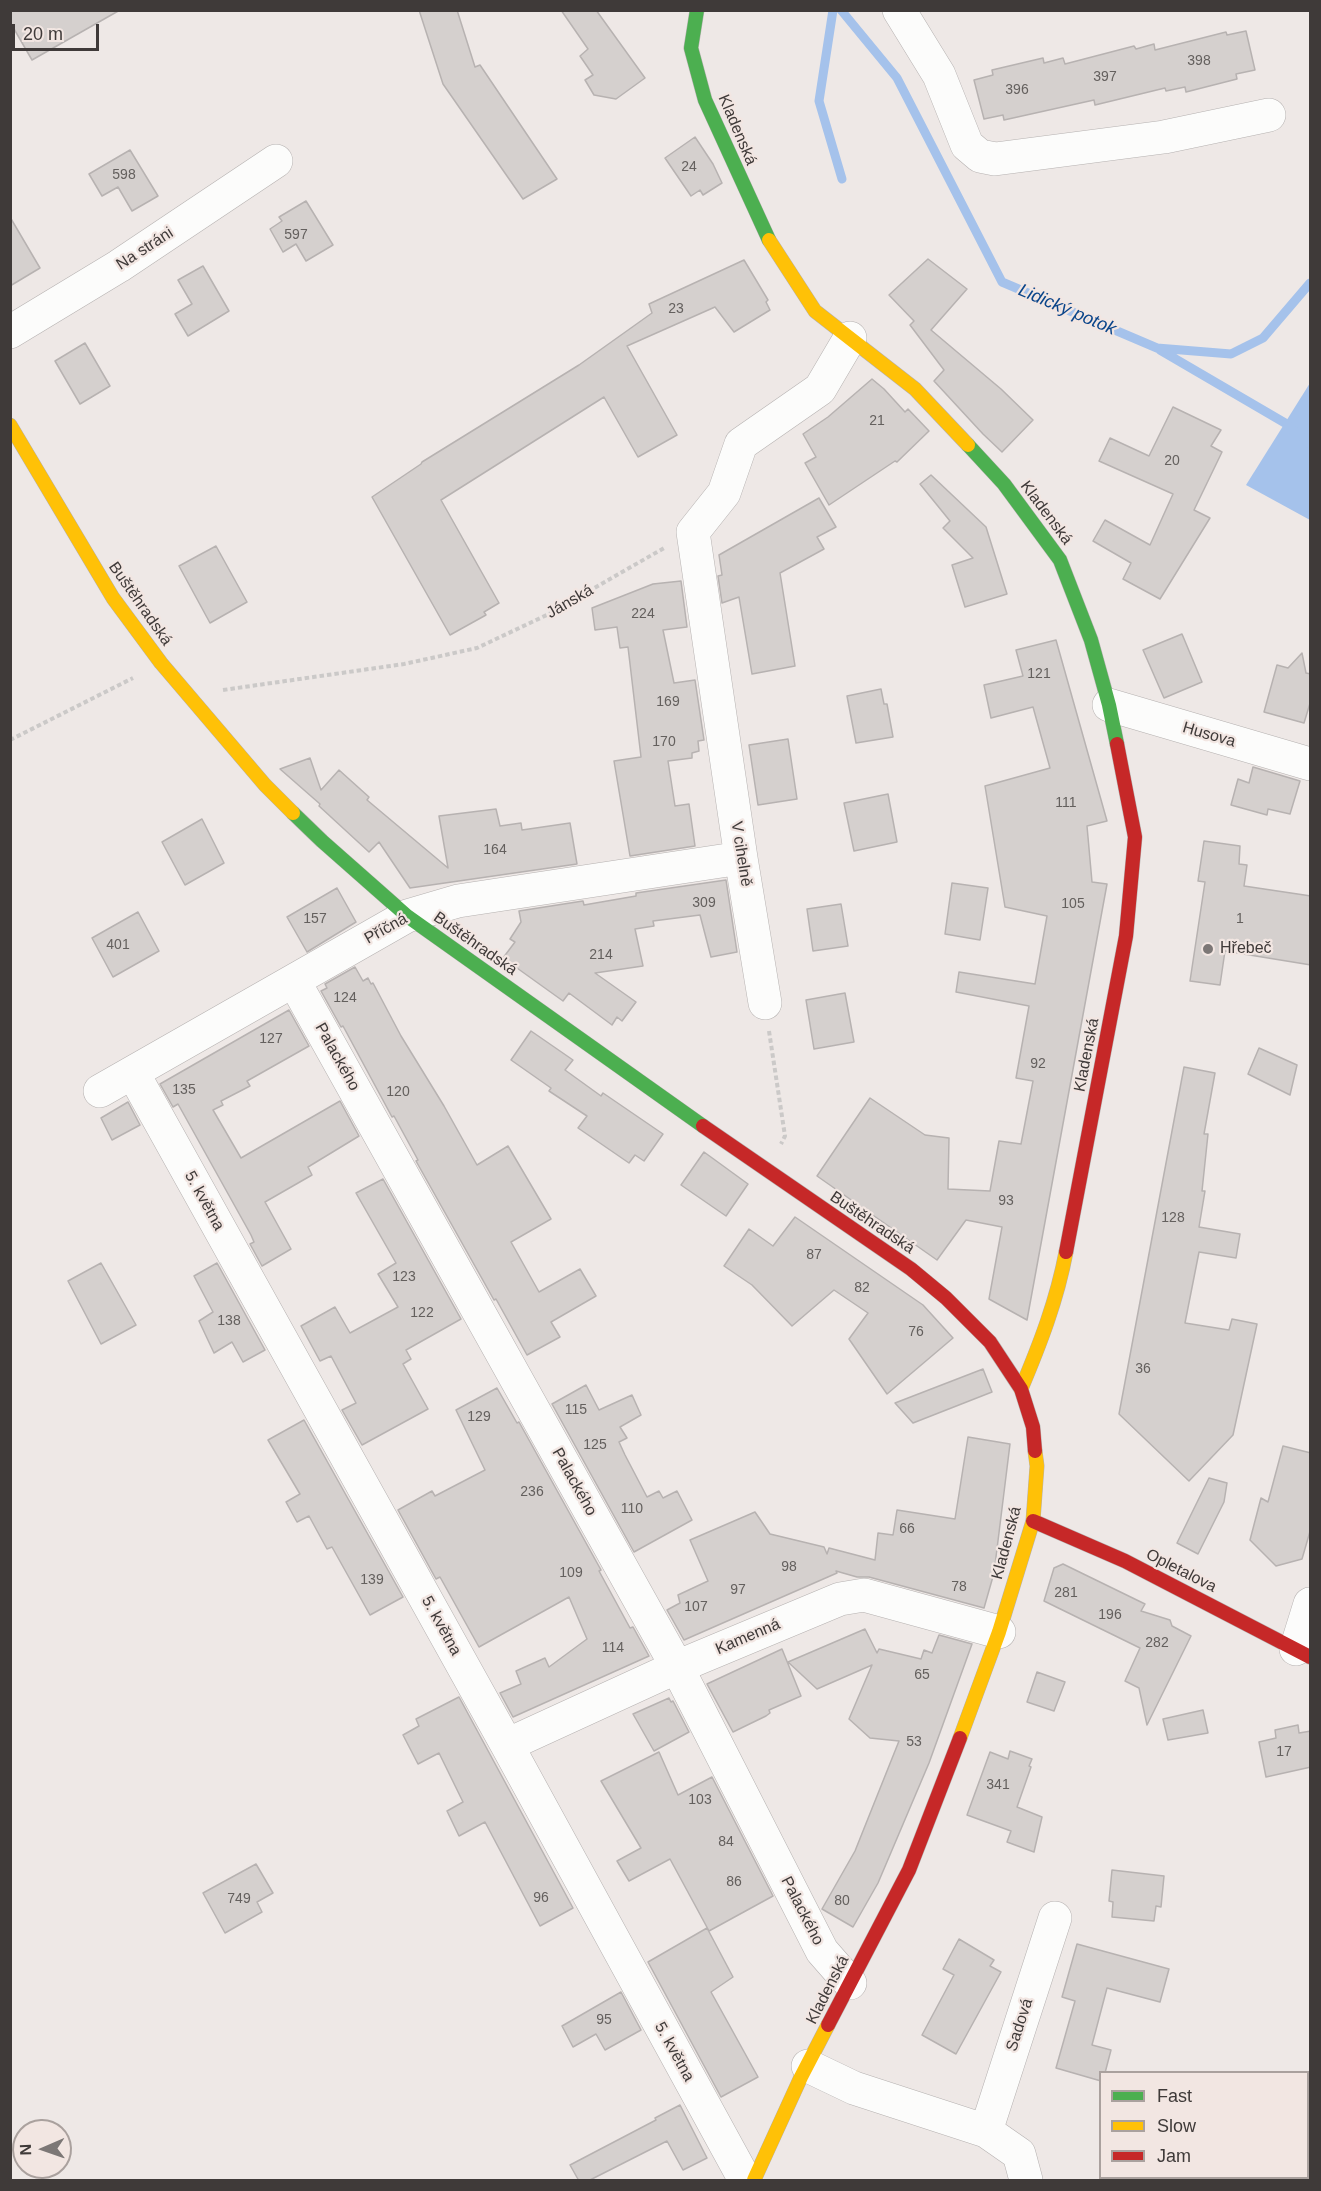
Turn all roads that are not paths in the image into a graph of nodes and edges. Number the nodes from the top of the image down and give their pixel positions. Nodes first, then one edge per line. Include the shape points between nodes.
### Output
1 (697, 10) edge
2 (899, 10) edge
3 (1269, 115) dead end
4 (276, 161) dead end
5 (10, 332) edge
6 (850, 338) junction
7 (10, 425) edge
8 (1108, 705) junction
9 (1311, 764) edge
10 (741, 858) junction
11 (407, 916) junction
12 (294, 981) junction
13 (765, 1004) road end
14 (133, 1073) junction
15 (100, 1091) dead end
16 (1021, 1389) junction
17 (1033, 1521) junction
18 (1311, 1604) edge
19 (999, 1632) junction
20 (1303, 1653) edge
21 (677, 1667) junction
22 (507, 1744) junction
23 (1054, 1918) dead end
24 (850, 1983) junction
25 (808, 2066) junction
26 (986, 2131) junction
27 (745, 2181) edge
28 (754, 2181) edge
29 (1026, 2181) edge

1 - 6 street, Kladenská via 691,48 705,100 766,236 815,311
2 - 3 street via 939,75 967,145 980,156 994,159 1164,137
4 - 5 street, Na stráni via 119,266
6 - 8 street, Kladenská via 915,389 1004,484 1060,560 1091,640
6 - 10 street, V cihelně via 820,389 741,444 724,493 693,532
7 - 11 street, Buštěhradská via 112,598 161,663 265,785
8 - 9 street, Husova
8 - 16 street, Kladenská via 1135,837 1126,936 1059,1287
10 - 11 street, Příčná via 458,901
10 - 13 street, V cihelně
11 - 12 street, Příčná
11 - 16 street, Buštěhradská via 911,1269 990,1342
12 - 14 street, Příčná
12 - 21 street, Palackého
14 - 15 street, Příčná
14 - 22 street, 5. května
16 - 17 street, Kladenská via 1033,1427 1037,1466
17 - 19 street, Kladenská
17 - 20 street, Opletalova via 1125,1561
18 - 20 street
19 - 21 street, Kamenná via 864,1595 840,1599
19 - 24 street, Kladenská via 909,1870
21 - 22 street, Kamenná
21 - 24 street, Palackého via 822,1951
22 - 27 street, 5. května
23 - 26 street, Sadová
24 - 25 street, Kladenská
25 - 26 street via 854,2088
25 - 28 street, Kladenská
26 - 29 street via 1019,2154

